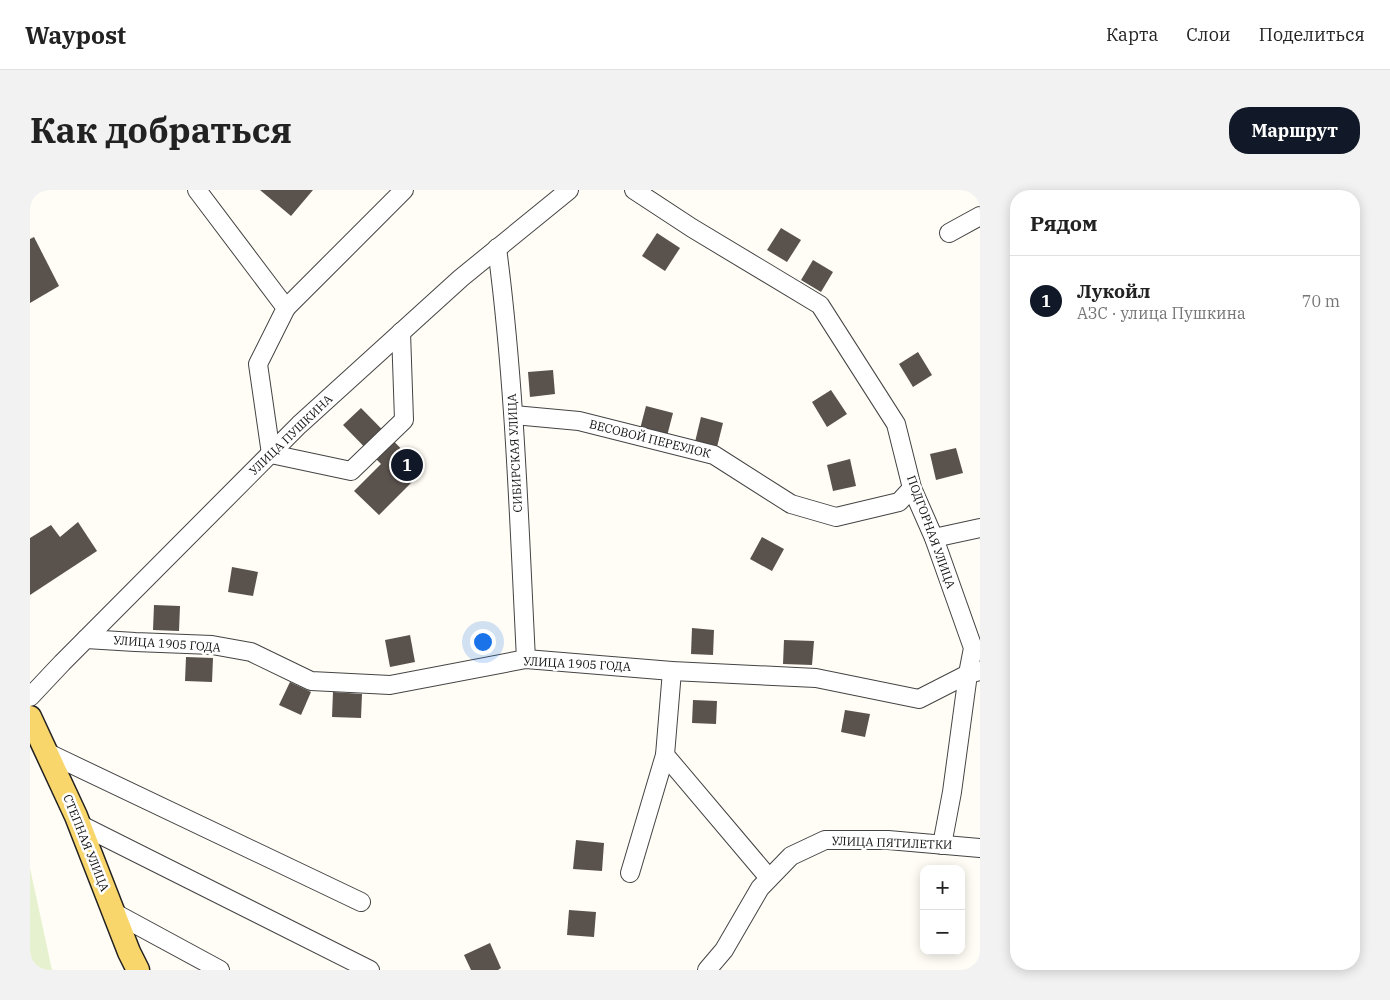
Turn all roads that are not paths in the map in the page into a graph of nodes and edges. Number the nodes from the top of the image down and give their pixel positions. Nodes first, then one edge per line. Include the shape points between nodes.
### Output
1 (197, 190) edge
2 (404, 190) edge
3 (569, 190) edge
4 (634, 190) edge
5 (980, 216) edge
6 (949, 233) dead end
7 (498, 248) junction
8 (286, 308) junction
9 (401, 332) junction
10 (514, 415) junction
11 (271, 454) junction
12 (912, 488) junction
13 (980, 528) edge
14 (934, 538) junction
15 (86, 639) junction
16 (526, 659) junction
17 (672, 671) junction
18 (974, 672) edge
19 (30, 697) edge
20 (30, 717) edge
21 (46, 752) junction
22 (665, 755) junction
23 (79, 824) junction
24 (942, 845) junction
25 (980, 848) edge
26 (630, 873) dead end
27 (765, 883) junction
28 (361, 902) dead end
29 (114, 912) junction
30 (138, 970) edge
31 (220, 970) edge
32 (370, 970) edge
33 (707, 970) edge

1 - 8 street
2 - 8 street
3 - 7 street, УЛИЦА ПУШКИНА
4 - 12 street, ПОДГОРНАЯ УЛИЦА via 820,305 896,424
5 - 6 street
7 - 9 street, УЛИЦА ПУШКИНА
7 - 10 street, СИБИРСКАЯ УЛИЦА
8 - 11 street via 258,364
9 - 11 street, УЛИЦА ПУШКИНА
9 - 11 street via 404,420 351,471
10 - 12 street, ВЕСОВОЙ ПЕРЕУЛОК via 579,421 714,455 791,504 836,517 899,502
10 - 16 street, СИБИРСКАЯ УЛИЦА
11 - 15 street, УЛИЦА ПУШКИНА
12 - 14 street, ПОДГОРНАЯ УЛИЦА
13 - 14 street
14 - 18 street, ПОДГОРНАЯ УЛИЦА via 973,648
15 - 16 street, УЛИЦА 1905 ГОДА via 212,645 251,652 311,681 390,685
15 - 19 street, УЛИЦА ПУШКИНА
16 - 17 street, УЛИЦА 1905 ГОДА
17 - 18 street, УЛИЦА 1905 ГОДА via 816,678 919,699
17 - 22 street
18 - 24 street, ПОДГОРНАЯ УЛИЦА
20 - 21 main road, СТЕПНАЯ УЛИЦА
21 - 23 main road, СТЕПНАЯ УЛИЦА
21 - 28 street
22 - 26 street
22 - 27 street
23 - 29 main road, СТЕПНАЯ УЛИЦА
23 - 32 street
24 - 25 street, УЛИЦА ПЯТИЛЕТКИ
24 - 27 street, УЛИЦА ПЯТИЛЕТКИ via 888,840 825,840 791,856
27 - 33 street, УЛИЦА ПЯТИЛЕТКИ via 724,950
29 - 30 main road, СТЕПНАЯ УЛИЦА
29 - 31 street

